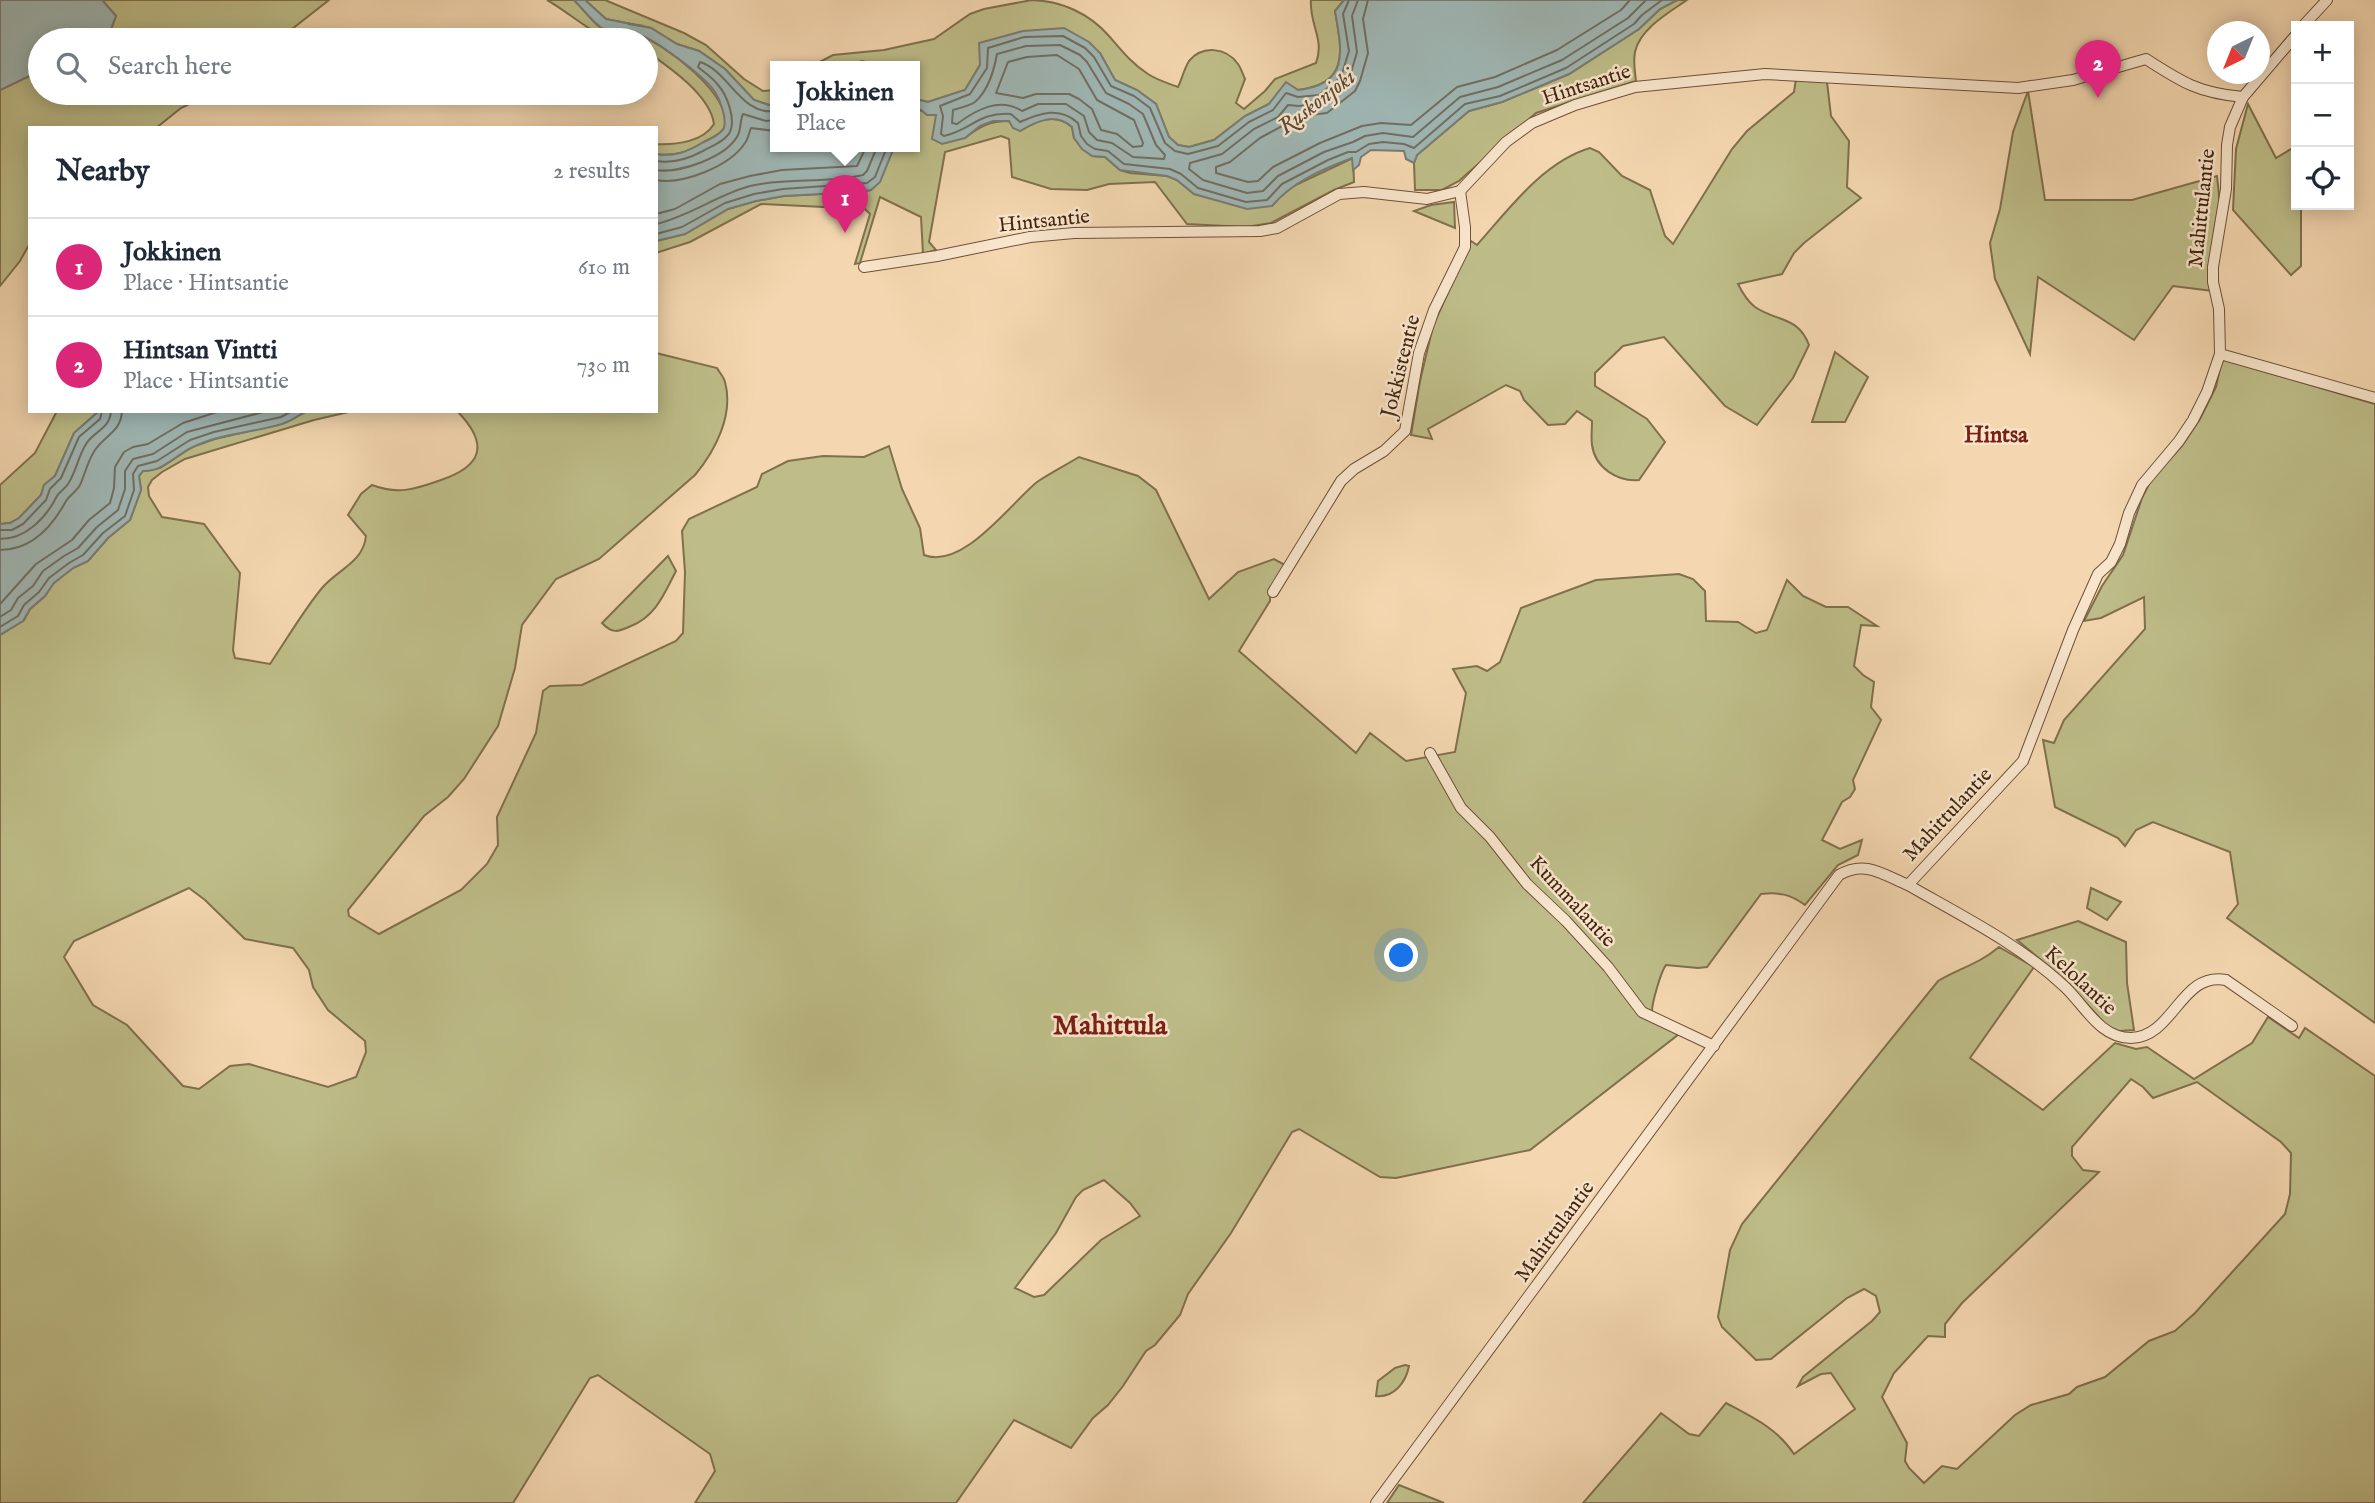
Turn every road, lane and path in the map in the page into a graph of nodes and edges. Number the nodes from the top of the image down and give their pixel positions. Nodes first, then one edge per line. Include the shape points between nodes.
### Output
1 (2327, 0) edge
2 (2308, 21) edge
3 (2291, 41) edge
4 (2243, 97) junction
5 (1460, 191) junction
6 (864, 267) dead end
7 (2220, 354) junction
8 (2375, 398) edge
9 (1273, 592) dead end
10 (1430, 753) dead end
11 (1908, 885) junction
12 (2292, 1026) dead end
13 (1714, 1046) junction
14 (1376, 1503) edge

1 - 2 street
3 - 4 street, Mahittulantie
4 - 5 street, Hintsantie via 2202,92 2146,58 2073,80 2018,88 1765,74 1635,87 1532,123 1506,142
4 - 7 street, Mahittulantie via 2230,127 2227,189 2213,267
5 - 6 street, Hintsantie via 1427,199 1339,194 1276,228 1261,231 1074,233
5 - 9 street, Jokkistentie via 1465,247 1419,353 1405,430 1384,452 1341,481
7 - 8 street
7 - 11 street, Mahittulantie via 2193,420 2142,485 2120,544 2098,574 2023,761
10 - 13 street, Kummalantie via 1461,808 1608,967 1642,1012
11 - 12 street, Kelolantie via 2027,955 2111,1034 2147,1036 2194,987 2214,978 2226,980
11 - 13 street, Mahittulantie via 1868,868 1851,868 1839,875
13 - 14 street, Mahittulantie

